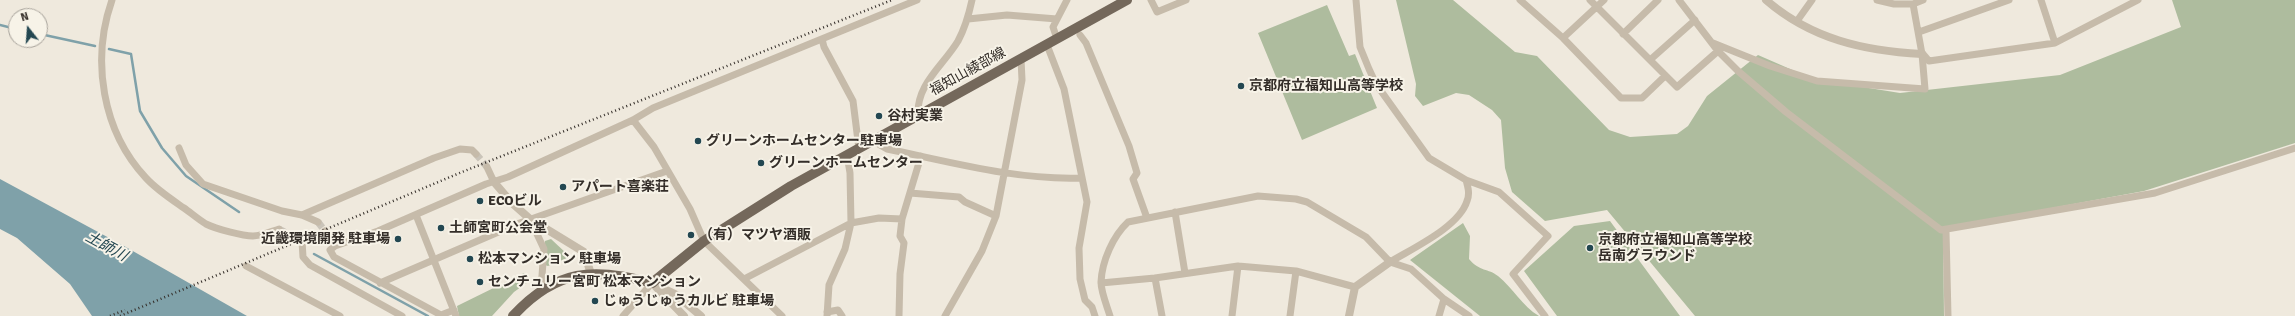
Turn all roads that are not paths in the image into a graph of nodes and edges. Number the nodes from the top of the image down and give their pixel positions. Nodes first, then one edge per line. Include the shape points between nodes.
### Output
1 (112, 0) edge
2 (917, 0) edge
3 (972, 0) edge
4 (1067, 0) edge
5 (1127, 0) edge
6 (1151, 0) edge
7 (1186, 0) edge
8 (1356, 0) edge
9 (1520, 0) edge
10 (1590, 0) edge
11 (1604, 0) edge
12 (1658, 0) edge
13 (1679, 0) edge
14 (1766, 0) edge
15 (1812, 0) edge
16 (1880, 0) edge
17 (1923, 0) edge
18 (2009, 0) edge
19 (2040, 0) edge
20 (2138, 0) edge
21 (1913, 4) junction
22 (1597, 7) junction
23 (968, 19) junction
24 (1057, 19) junction
25 (1695, 20) junction
26 (1797, 21) junction
27 (1919, 32) junction
28 (1623, 34) junction
29 (1080, 35) dead end
30 (1563, 38) junction
31 (822, 39) junction
32 (1057, 39) junction
33 (1712, 43) junction
34 (2055, 43) junction
35 (1047, 45) junction
36 (1718, 51) junction
37 (1922, 54) junction
38 (1021, 59) junction
39 (1650, 60) junction
40 (1665, 76) junction
41 (918, 116) junction
42 (633, 120) junction
43 (877, 138) junction
44 (179, 148) dead end
45 (2295, 148) edge
46 (858, 149) junction
47 (476, 154) tunnel mouth
48 (847, 155) junction
49 (921, 156) junction
50 (487, 167) tunnel mouth
51 (667, 172) junction
52 (1004, 173) junction
53 (1080, 178) junction
54 (1466, 180) junction
55 (494, 182) junction
56 (910, 193) junction
57 (1175, 212) junction
58 (302, 215) junction
59 (416, 215) junction
60 (996, 216) junction
61 (1147, 218) junction
62 (530, 219) junction
63 (902, 219) junction
64 (318, 222) tunnel mouth
65 (851, 223) junction
66 (279, 229) tunnel mouth
67 (325, 231) tunnel mouth
68 (1946, 231) junction
69 (302, 241) dead end
70 (704, 241) junction
71 (335, 246) junction
72 (434, 262) junction
73 (1390, 262) junction
74 (246, 266) dead end
75 (1238, 266) junction
76 (1296, 270) junction
77 (1184, 273) junction
78 (591, 274) junction
79 (1155, 278) junction
80 (744, 279) junction
81 (380, 283) junction
82 (652, 283) junction
83 (1101, 283) junction
84 (1355, 287) junction
85 (541, 289) junction
86 (1444, 299) junction
87 (455, 313) edge
88 (827, 314) edge
89 (340, 316) edge
90 (402, 316) edge
91 (441, 316) edge
92 (513, 316) edge
93 (623, 316) edge
94 (684, 316) edge
95 (701, 316) edge
96 (782, 316) edge
97 (842, 316) edge
98 (899, 316) edge
99 (945, 316) edge
100 (1096, 316) edge
101 (1110, 316) edge
102 (1162, 316) edge
103 (1232, 316) edge
104 (1290, 316) edge
105 (1349, 316) edge
106 (1439, 316) edge
107 (1469, 316) edge
108 (1545, 316) edge
109 (1948, 316) edge

1 - 66 street via 105,21 102,73 106,101 127,153 147,178 172,200 207,224 254,236
2 - 31 street
3 - 23 street
4 - 24 street
5 - 32 main road, 福知山綾部線
6 - 7 street via 1157,12
8 - 54 street via 1360,47 1376,84 1429,158
9 - 30 street
10 - 22 street
11 - 22 street
12 - 28 street
13 - 25 street
14 - 26 street via 1780,12
15 - 26 street
16 - 21 street via 1894,4
17 - 21 street
18 - 27 street
19 - 34 street
20 - 34 street
21 - 27 street
22 - 28 street
22 - 30 street
23 - 24 street via 1006,15
23 - 41 street via 958,40 925,84 917,103
24 - 32 street via 1053,27
25 - 33 street
25 - 39 street
26 - 37 street via 1814,31 1861,48
27 - 37 street
28 - 39 street
29 - 61 street via 1086,43 1129,146 1137,173 1133,179
30 - 40 street via 1622,98 1642,98
31 - 42 street via 653,108
31 - 46 street via 853,101
32 - 35 main road, 福知山綾部線
33 - 36 street
33 - 37 street via 1816,81 1924,89
34 - 37 street via 1928,61
35 - 38 main road, 福知山綾部線
35 - 53 street via 1064,89
36 - 40 street via 1677,87
36 - 68 street via 1786,112 1941,230
38 - 41 main road, 福知山綾部線
38 - 52 street via 1022,80
39 - 40 street
41 - 43 main road, 福知山綾部線
42 - 51 street via 654,147
42 - 55 street
43 - 46 main road, 福知山綾部線
43 - 49 street via 880,145 887,149
44 - 58 street via 186,165 203,184 282,211
45 - 68 street via 2155,193 1964,225
46 - 48 main road, 福知山綾部線
47 - 58 street via 472,150 460,149 434,158
48 - 65 street
48 - 70 main road, 福知山綾部線 via 791,186
49 - 52 street
49 - 56 street
50 - 55 street
51 - 62 street
51 - 70 street via 690,209
52 - 53 street via 1032,177
52 - 60 street
53 - 100 street via 1087,202 1079,248 1080,280 1085,300
54 - 73 street via 1469,192 1467,202 1447,227
54 - 108 street via 1499,192 1548,236 1513,274
55 - 59 street
55 - 62 street
56 - 60 street via 959,197
56 - 63 street
57 - 61 street
57 - 73 street via 1258,196 1296,198 1366,237
57 - 77 street
58 - 64 street
59 - 71 street
59 - 72 street
60 - 99 street via 982,251
61 - 83 street via 1128,222 1117,232
62 - 72 street
62 - 78 street via 584,252
62 - 85 street via 544,249
63 - 65 street via 879,218
63 - 98 street via 900,236 904,243
65 - 80 street
65 - 88 street via 845,249 829,285
67 - 71 street
68 - 109 street
69 - 90 street via 303,257 310,265
70 - 80 street
70 - 82 main road, 福知山綾部線
71 - 81 street via 330,250 334,257
72 - 81 street
72 - 87 street
73 - 84 street
73 - 86 street via 1411,269
74 - 89 street
75 - 76 street
75 - 77 street
75 - 103 street
76 - 84 street
76 - 104 street
77 - 79 street
78 - 82 main road via 630,277
78 - 85 main road via 574,276
79 - 83 street
79 - 102 street
80 - 96 street
81 - 91 street
82 - 93 street
82 - 94 street
82 - 95 street via 675,294
83 - 101 street
84 - 105 street
85 - 92 main road
86 - 106 street
86 - 107 street
87 - 91 street
88 - 97 street via 838,310

